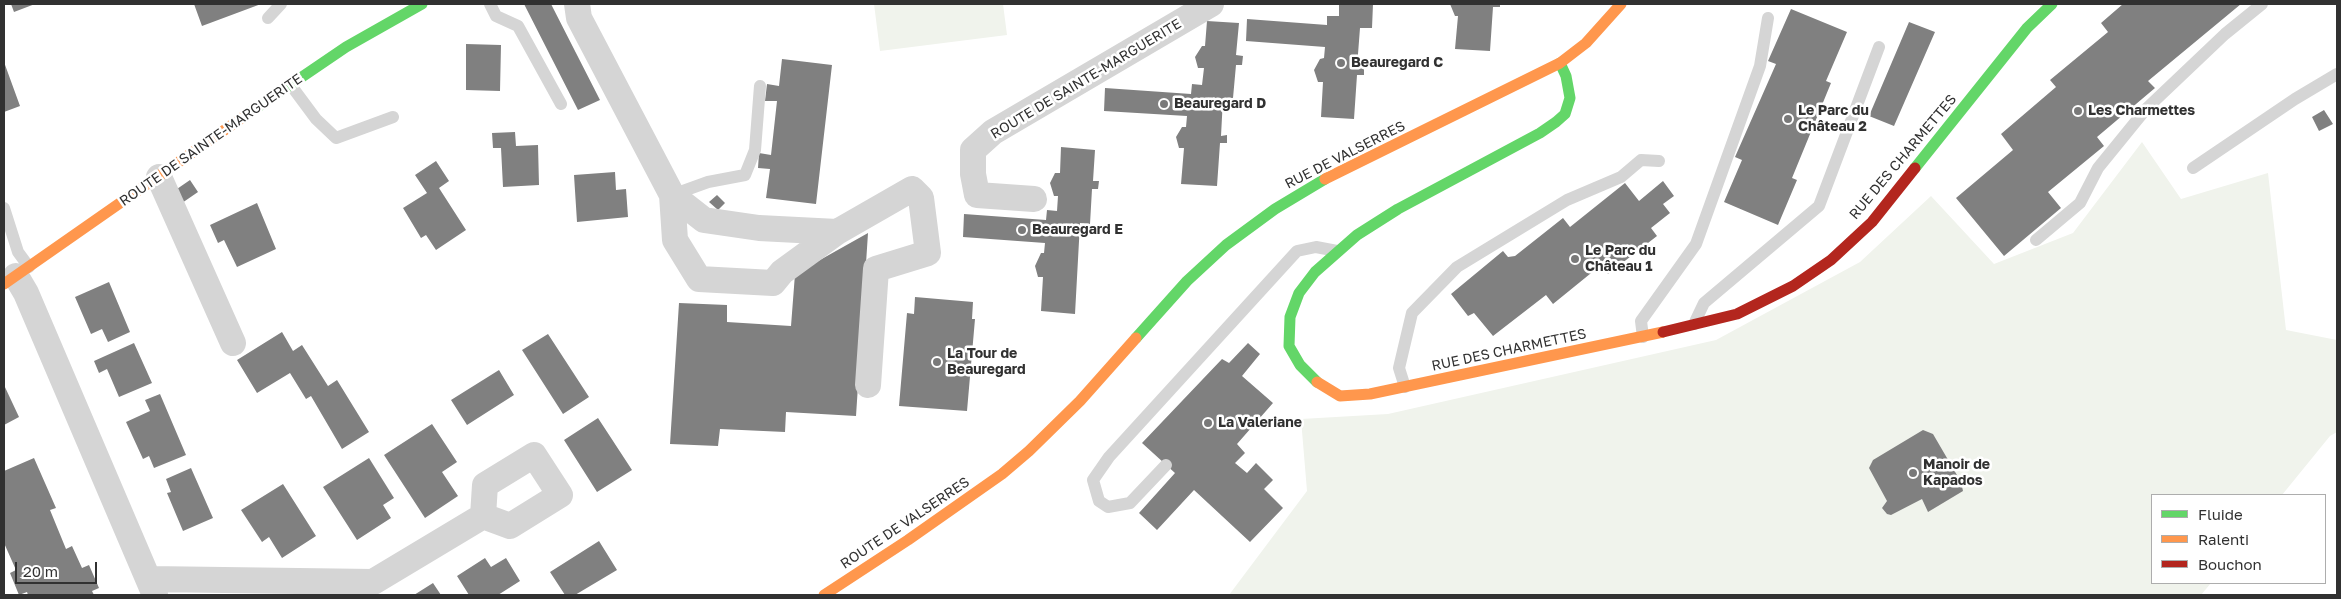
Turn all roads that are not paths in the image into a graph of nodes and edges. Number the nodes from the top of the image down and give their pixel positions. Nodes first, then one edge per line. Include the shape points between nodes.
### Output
1 (280, 4) edge
2 (422, 4) edge
3 (490, 4) edge
4 (577, 4) edge
5 (1211, 4) edge
6 (1621, 4) edge
7 (2052, 4) edge
8 (2262, 4) edge
9 (268, 18) dead end
10 (1768, 18) dead end
11 (1879, 46) dead end
12 (1560, 64) junction
13 (2337, 74) edge
14 (290, 84) junction
15 (760, 86) dead end
16 (561, 104) dead end
17 (393, 117) dead end
18 (1658, 161) dead end
19 (2193, 168) dead end
20 (158, 177) junction
21 (672, 195) junction
22 (1034, 199) dead end
23 (4, 208) edge
24 (837, 232) junction
25 (2036, 240) dead end
26 (1337, 251) junction
27 (16, 275) edge
28 (1693, 326) junction
29 (1644, 337) junction
30 (233, 343) dead end
31 (868, 385) dead end
32 (1405, 387) junction
33 (1166, 465) dead end
34 (1002, 474) joint
35 (483, 516) dead end
36 (152, 587) edge
37 (824, 595) edge

1 - 9 lane
2 - 14 street, ROUTE DE SAINTE-MARGUERITE via 346,47
3 - 16 lane via 496,16 518,26
4 - 21 street via 579,18
5 - 22 street, ROUTE DE SAINTE-MARGUERITE via 993,132 973,150 977,195
6 - 12 street, RUE DE VALSERRES via 1586,43
7 - 28 street, RUE DES CHARMETTES via 2027,28 1872,222 1831,260 1793,286 1737,314
8 - 25 lane via 2146,108 2098,168 2080,203
10 - 29 lane via 1760,66 1696,244 1641,321
11 - 28 lane via 1819,206 1704,303
12 - 26 street, RUE DES CHARMETTES via 1570,98 1565,114 1556,122 1398,209
12 - 34 street, RUE DE VALSERRES via 1317,183 1226,245 1187,281 1080,401
13 - 19 lane
14 - 17 lane via 316,119 336,138
14 - 20 street, ROUTE DE SAINTE-MARGUERITE
15 - 21 lane via 755,150 744,175 708,182
18 - 32 lane via 1641,160 1621,177 1567,200 1457,267 1412,313 1399,368
20 - 27 street, ROUTE DE SAINTE-MARGUERITE
20 - 30 street
21 - 24 street via 704,220 759,228
21 - 24 street via 675,240 699,279 773,283 782,272
23 - 27 lane via 18,252
24 - 31 street via 912,189 921,198 928,253 876,269
26 - 32 street, RUE DES CHARMETTES via 1299,293 1290,317 1289,346 1300,365 1318,384 1340,396
26 - 33 lane via 1316,247 1297,251 1109,458 1093,480 1099,501 1108,507 1130,502
27 - 36 street
28 - 29 street, RUE DES CHARMETTES
29 - 32 street, RUE DES CHARMETTES
34 - 37 street, ROUTE DE VALSERRES
35 - 36 street via 373,582

